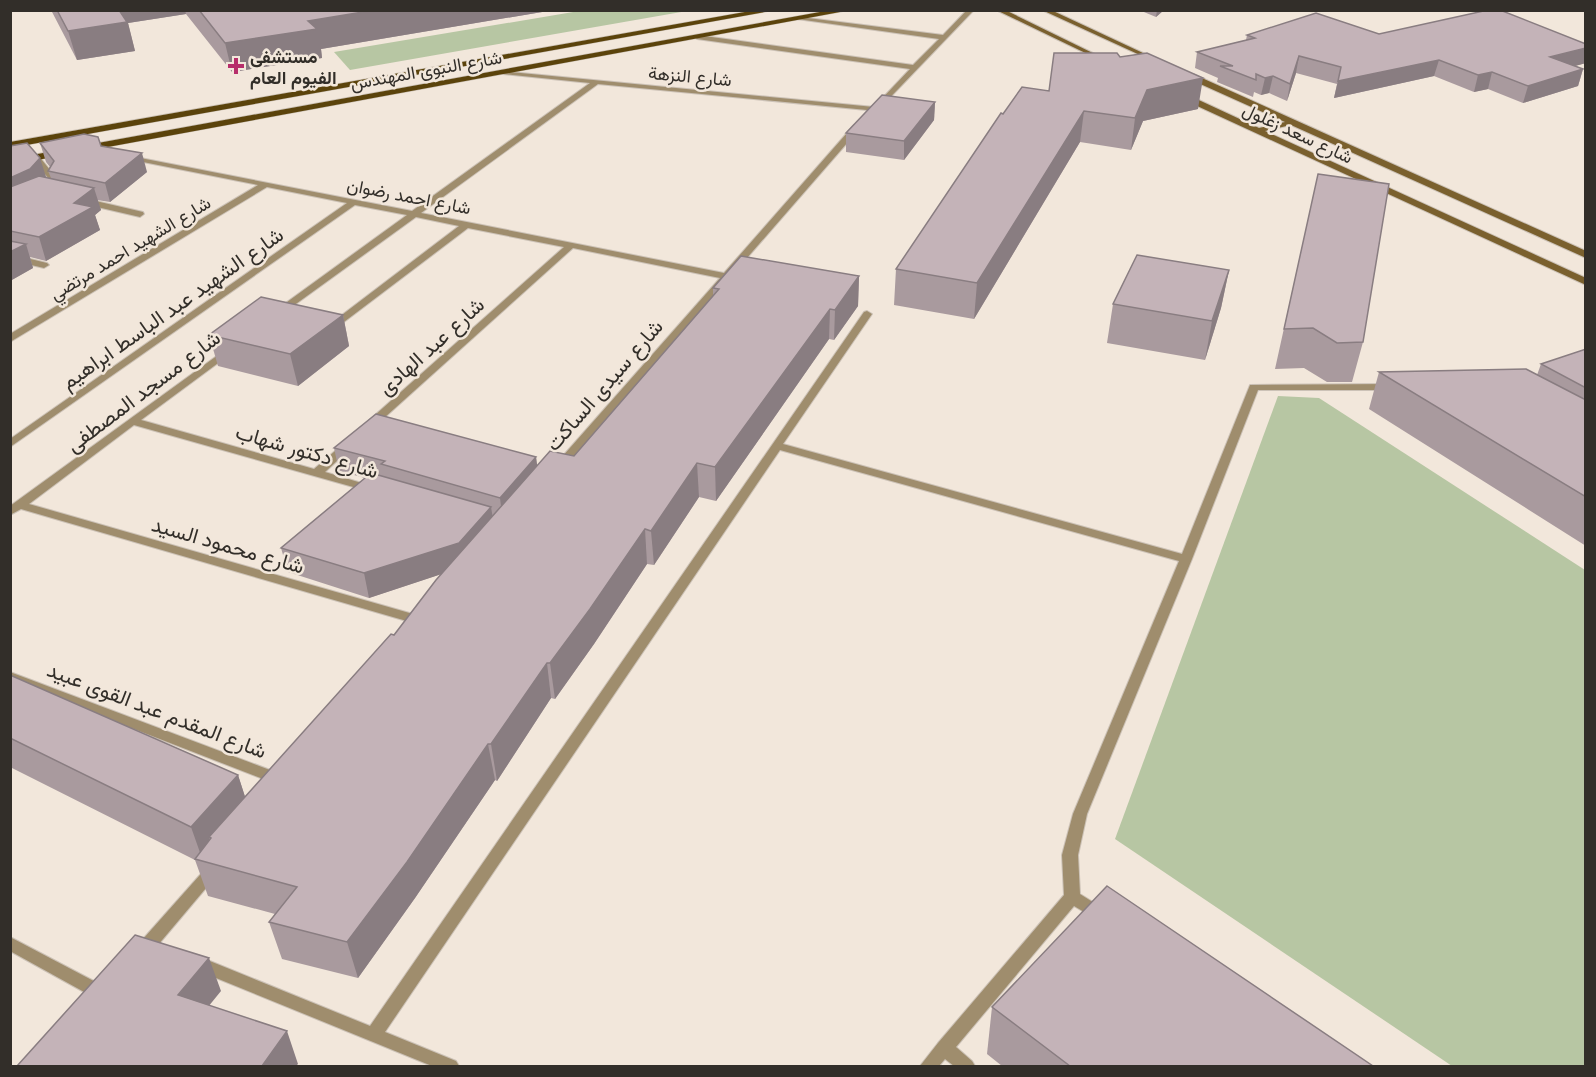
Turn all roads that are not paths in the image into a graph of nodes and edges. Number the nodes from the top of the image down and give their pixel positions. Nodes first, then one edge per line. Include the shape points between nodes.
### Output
1 (772, 10) edge
2 (847, 10) edge
3 (971, 10) edge
4 (999, 10) edge
5 (1045, 10) edge
6 (736, 17) junction
7 (800, 19) junction
8 (692, 25) junction
9 (752, 27) junction
10 (708, 35) junction
11 (697, 37) junction
12 (943, 37) junction
13 (1163, 64) edge
14 (1118, 66) edge
15 (914, 67) junction
16 (503, 72) junction
17 (1185, 74) edge
18 (596, 82) junction
19 (1172, 91) edge
20 (874, 109) junction
21 (205, 110) junction
22 (1292, 122) junction
23 (209, 126) junction
24 (1257, 131) junction
25 (10, 145) edge
26 (86, 148) junction
27 (109, 153) edge
28 (120, 155) edge
29 (35, 157) junction
30 (10, 162) edge
31 (266, 184) junction
32 (54, 195) edge
33 (76, 200) edge
34 (354, 202) junction
35 (140, 214) dead end
36 (412, 214) junction
37 (466, 225) junction
38 (570, 246) junction
39 (1586, 255) edge
40 (10, 257) edge
41 (44, 265) dead end
42 (724, 276) junction
43 (1586, 282) edge
44 (867, 314) dead end
45 (273, 317) edge
46 (333, 326) edge
47 (10, 339) edge
48 (235, 345) edge
49 (1408, 387) edge
50 (132, 421) junction
51 (360, 435) edge
52 (351, 442) edge
53 (10, 444) edge
54 (777, 446) junction
55 (316, 474) junction
56 (549, 478) edge
57 (383, 493) edge
58 (15, 508) edge
59 (1186, 559) junction
60 (425, 622) edge
61 (10, 676) edge
62 (289, 783) edge
63 (219, 863) edge
64 (1072, 897) junction
65 (1110, 923) edge
66 (10, 943) edge
67 (148, 944) junction
68 (134, 961) edge
69 (104, 995) edge
70 (374, 1034) junction
71 (944, 1048) junction
72 (450, 1066) edge
73 (929, 1066) edge
74 (966, 1066) edge

1 - 6 main road, شارع النبوى المهندس
2 - 7 main road, شارع النبوى المهندس
3 - 12 street, شارع سيدى الساكت
4 - 14 main road
5 - 13 main road
6 - 8 main road, شارع النبوى المهندس
6 - 9 main road
7 - 9 main road, شارع النبوى المهندس
7 - 12 street
8 - 10 main road
8 - 21 main road, شارع النبوى المهندس
9 - 10 main road, شارع النبوى المهندس
10 - 11 main road, شارع النبوى المهندس
11 - 15 street
11 - 16 main road, شارع النبوى المهندس
12 - 15 street, شارع سيدى الساكت
15 - 20 street, شارع سيدى الساكت
16 - 18 street, شارع النزهة
16 - 23 main road, شارع النبوى المهندس
17 - 22 main road, شارع سعد زغلول
18 - 20 street, شارع النزهة
18 - 36 street
19 - 24 main road, شارع سعد زغلول
20 - 42 street, شارع سيدى الساكت
21 - 23 main road
21 - 25 main road, شارع النبوى المهندس
22 - 24 main road
22 - 39 main road, شارع سعد زغلول
23 - 26 main road, شارع النبوى المهندس
24 - 43 main road, شارع سعد زغلول
26 - 27 street
26 - 29 main road, شارع النبوى المهندس
28 - 31 street, شارع احمد رضوان
29 - 30 main road, شارع النبوى المهندس
29 - 32 street via 54,180 44,193
31 - 34 street, شارع احمد رضوان
31 - 47 street, شارع الشهيد احمد مرتضي
33 - 35 street
34 - 36 street, شارع احمد رضوان
34 - 53 street, شارع الشهيد عبد الباسط ابراهيم
36 - 37 street, شارع احمد رضوان
36 - 45 street
37 - 38 street, شارع احمد رضوان
37 - 46 street
38 - 42 street, شارع احمد رضوان
38 - 51 street, شارع عبد الهادى
40 - 41 street
42 - 56 street, شارع سيدى الساكت
44 - 54 street
48 - 50 street, شارع مسجد المصطفى
49 - 59 street via 1254,387
50 - 55 street, شارع دكتور شهاب
50 - 58 street, شارع مسجد المصطفى
52 - 55 street
54 - 59 street
54 - 70 street
55 - 57 street, شارع دكتور شهاب
58 - 60 street, شارع محمود السيد
59 - 64 street via 1080,814 1070,855
61 - 62 street, شارع المقدم عبد القوى عبيد
63 - 67 street
64 - 65 street
64 - 71 street
66 - 69 street
67 - 68 street
67 - 70 street
70 - 72 street
71 - 73 street
71 - 74 street

